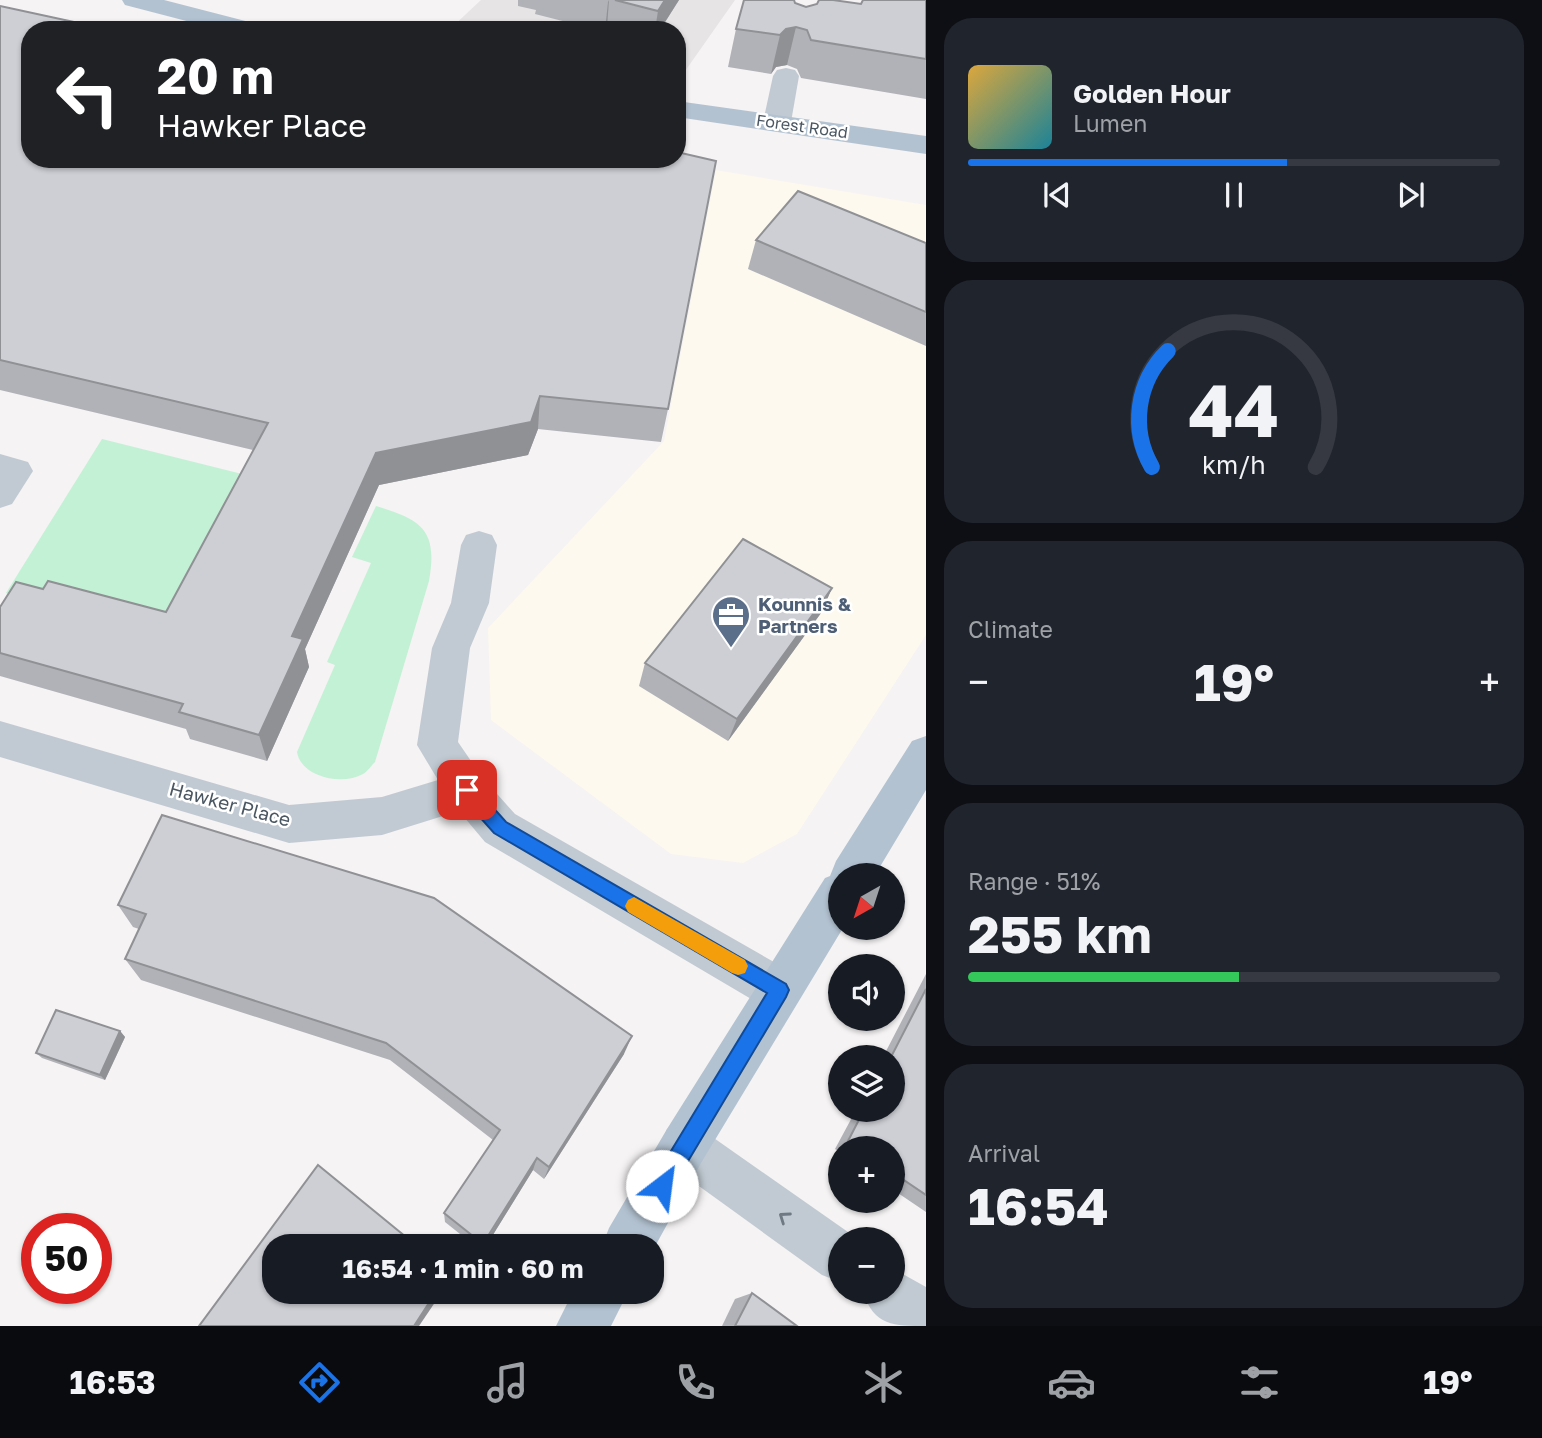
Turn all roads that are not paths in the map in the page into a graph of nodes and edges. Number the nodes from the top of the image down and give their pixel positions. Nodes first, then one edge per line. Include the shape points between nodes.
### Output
1 (134, 0) edge
2 (173, 5) edge
3 (224, 21) edge
4 (786, 76) edge
5 (686, 110) edge
6 (777, 122) junction
7 (926, 145) edge
8 (0, 467) edge
9 (0, 494) edge
10 (479, 545) dead end
11 (0, 739) edge
12 (926, 754) edge
13 (467, 790) junction
14 (858, 863) edge
15 (828, 911) edge
16 (779, 990) junction
17 (684, 1146) junction
18 (635, 1234) edge
19 (828, 1248) edge
20 (595, 1304) edge
21 (905, 1304) edge
22 (926, 1318) edge
23 (582, 1326) edge

1 - 2 main road
2 - 3 main road
4 - 6 street
5 - 6 main road, Forest Road
6 - 7 main road, Forest Road
8 - 9 street via 16,471
10 - 13 street via 470,603 451,648 437,745
11 - 13 street, Hawker Place via 289,824 382,816
12 - 14 main road
13 - 16 street via 500,828
15 - 16 main road
16 - 17 main road
17 - 18 main road
19 -> 17 street
20 - 23 main road
21 - 22 street

